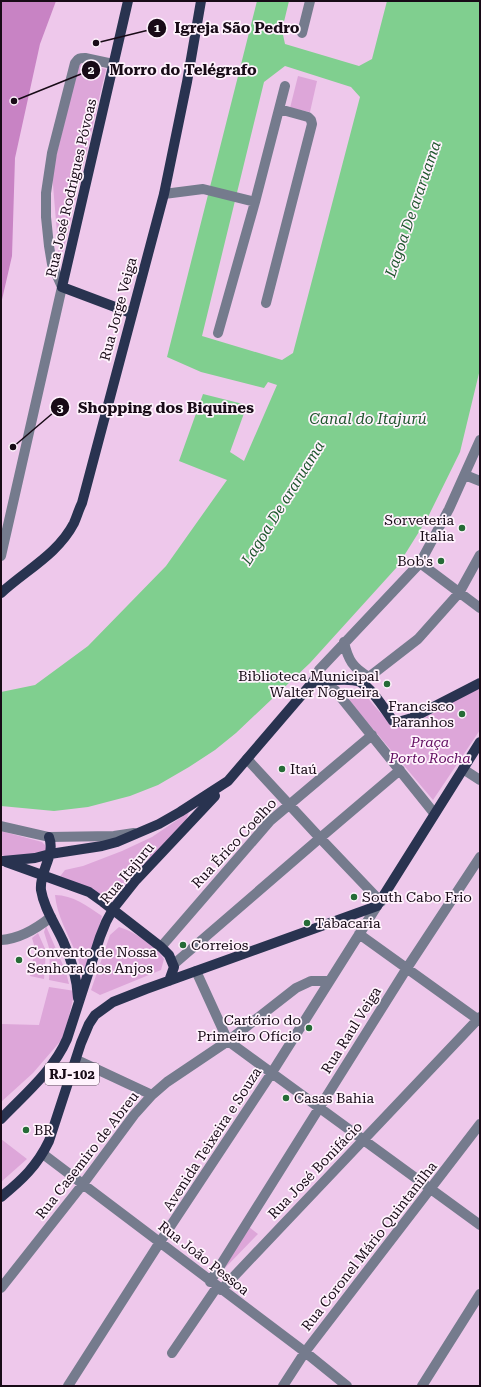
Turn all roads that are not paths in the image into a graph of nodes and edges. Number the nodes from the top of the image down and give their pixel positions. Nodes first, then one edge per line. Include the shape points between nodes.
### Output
1 (128, 1) edge
2 (201, 1) edge
3 (310, 1) edge
4 (302, 33) dead end
5 (113, 64) junction
6 (285, 86) dead end
7 (279, 109) junction
8 (164, 194) junction
9 (255, 202) junction
10 (62, 287) junction
11 (266, 303) dead end
12 (131, 312) junction
13 (218, 332) dead end
14 (480, 440) edge
15 (466, 475) junction
16 (480, 481) edge
17 (480, 555) edge
18 (1, 556) edge
19 (420, 563) junction
20 (1, 593) edge
21 (459, 593) junction
22 (480, 608) edge
23 (344, 642) junction
24 (369, 677) junction
25 (317, 682) junction
26 (480, 683) edge
27 (374, 695) junction
28 (372, 735) junction
29 (480, 742) edge
30 (247, 759) junction
31 (463, 769) junction
32 (400, 770) junction
33 (480, 780) edge
34 (228, 781) junction
35 (289, 804) junction
36 (434, 813) junction
37 (1, 826) edge
38 (140, 832) junction
39 (49, 837) junction
40 (320, 838) junction
41 (50, 854) junction
42 (480, 857) edge
43 (2, 860) edge
44 (43, 875) junction
45 (379, 904) junction
46 (113, 909) junction
47 (51, 917) junction
48 (359, 934) junction
49 (1, 940) edge
50 (161, 947) junction
51 (174, 964) junction
52 (407, 968) junction
53 (196, 971) junction
54 (169, 981) junction
55 (329, 981) junction
56 (78, 1003) junction
57 (479, 1019) edge
58 (228, 1041) junction
59 (77, 1060) junction
60 (271, 1074) junction
61 (152, 1095) junction
62 (319, 1108) junction
63 (1, 1119) edge
64 (480, 1124) edge
65 (364, 1139) junction
66 (43, 1154) junction
67 (83, 1184) junction
68 (431, 1189) junction
69 (1, 1197) edge
70 (480, 1225) edge
71 (160, 1242) junction
72 (216, 1286) junction
73 (1, 1288) edge
74 (480, 1294) edge
75 (305, 1352) junction
76 (172, 1353) dead end
77 (68, 1386) edge
78 (283, 1386) edge
79 (347, 1386) edge
80 (422, 1386) edge

1 - 5 main road, Rua José Rodrigues Póvoas
2 - 8 main road, Rua Jorge Veiga via 188,82
3 - 4 street
5 - 10 main road, Rua José Rodrigues Póvoas
5 - 10 street via 85,58 77,60 52,153 46,193 46,217 52,264
6 - 7 street
7 - 9 street
7 - 11 street via 308,117 312,124
8 - 9 street via 203,189
8 - 12 main road, Rua Jorge Veiga
9 - 13 street
10 - 12 main road, Rua José Rodrigues Póvoas
10 - 18 street
12 - 20 main road, Rua Jorge Veiga via 82,502 74,522 54,549
14 - 15 street
15 - 16 street
15 - 19 street
17 - 21 street
19 - 21 street
19 - 23 street
21 - 22 street
21 - 24 street via 418,639
23 - 24 street via 352,663
23 - 25 street via 319,670
24 - 27 street
25 - 27 main road via 360,682
25 - 28 street via 335,690
25 - 30 main road
26 - 27 main road via 412,718 398,722 393,721
28 - 32 street
28 - 35 street, Rua Érico Coelho
29 - 31 main road
30 - 34 main road
30 - 35 street
31 - 33 street
31 - 36 main road
32 - 36 street
32 - 40 street
34 - 38 main road via 180,812
34 - 46 main road, Rua Itajuru via 136,880
35 - 40 street
35 - 50 street, Rua Érico Coelho via 270,821
36 - 45 main road
37 - 39 street
38 - 39 street via 114,836
38 - 41 main road via 102,846
39 - 41 main road via 52,843
40 - 45 street
40 - 51 street
41 - 43 main road via 28,859
41 - 44 main road
42 - 52 street, Rua Raul Veiga
43 - 44 main road
44 - 46 main road via 89,892
44 - 47 main road via 41,890
45 - 48 street, Avenida Teixeira e Souza
45 - 53 main road
46 - 50 main road
46 - 56 main road, Rua Itajuru via 100,937
47 - 49 street via 21,936
47 - 56 main road via 71,963
48 - 52 street
48 - 55 street, Avenida Teixeira e Souza
50 - 51 main road
51 - 54 main road
52 - 57 street
52 - 62 street, Rua Raul Veiga
53 - 54 main road
53 - 58 street
54 - 59 main road, RJ-102 via 103,1008 89,1024
55 - 58 street, Rua Casemiro de Abreu via 311,981 296,988
55 - 60 street, Avenida Teixeira e Souza
56 - 63 main road, Rua Itajuru via 67,1039 55,1061 42,1078
57 - 65 street, Rua José Bonifácio
58 - 60 street
58 - 61 street, Rua Casemiro de Abreu via 180,1072
59 - 61 street
59 - 66 main road, RJ-102
60 - 62 street
60 - 71 street, Avenida Teixeira e Souza
61 - 67 street, Rua Casemiro de Abreu
62 - 65 street
62 - 72 street, Rua Raul Veiga
64 - 68 street, Rua Coronel Mário Quintanilha
65 - 68 street
65 - 72 street, Rua José Bonifácio
66 - 67 street, Rua João Pessoa
66 - 69 main road, RJ-102 via 31,1170
67 - 71 street, Rua João Pessoa
67 - 73 street, Rua Casemiro de Abreu
68 - 70 street
68 - 75 street, Rua Coronel Mário Quintanilha
71 - 72 street, Rua João Pessoa
71 - 77 street, Avenida Teixeira e Souza
72 - 75 street, Rua João Pessoa
72 - 76 street
74 - 80 street
75 - 78 street, Rua Coronel Mário Quintanilha
75 - 79 street, Rua João Pessoa

